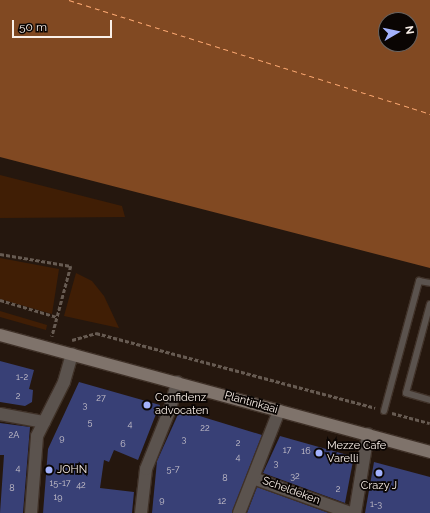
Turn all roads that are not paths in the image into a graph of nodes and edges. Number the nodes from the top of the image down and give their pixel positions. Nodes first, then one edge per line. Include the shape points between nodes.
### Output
1 (430, 282) edge
2 (430, 304) edge
3 (0, 335) edge
4 (72, 354) junction
5 (176, 382) junction
6 (430, 400) edge
7 (279, 411) junction
8 (384, 411) road end
9 (0, 414) edge
10 (44, 422) junction
11 (368, 434) junction
12 (430, 452) edge
13 (253, 478) junction
14 (31, 513) edge
15 (141, 513) edge
16 (239, 513) edge
17 (351, 513) edge
18 (355, 513) edge

1 - 8 lane via 419,281
2 - 6 lane via 406,393
3 - 4 street, Plantinkaai
4 - 5 street, Plantinkaai
4 - 10 street via 64,382
5 - 7 street, Plantinkaai
5 - 15 street via 170,409 146,469
7 - 11 street, Plantinkaai
7 - 13 street
9 - 10 street
10 - 14 street via 37,436
11 - 12 street, Plantinkaai
11 - 18 street
13 - 16 street
13 - 17 street, Scheldeken

